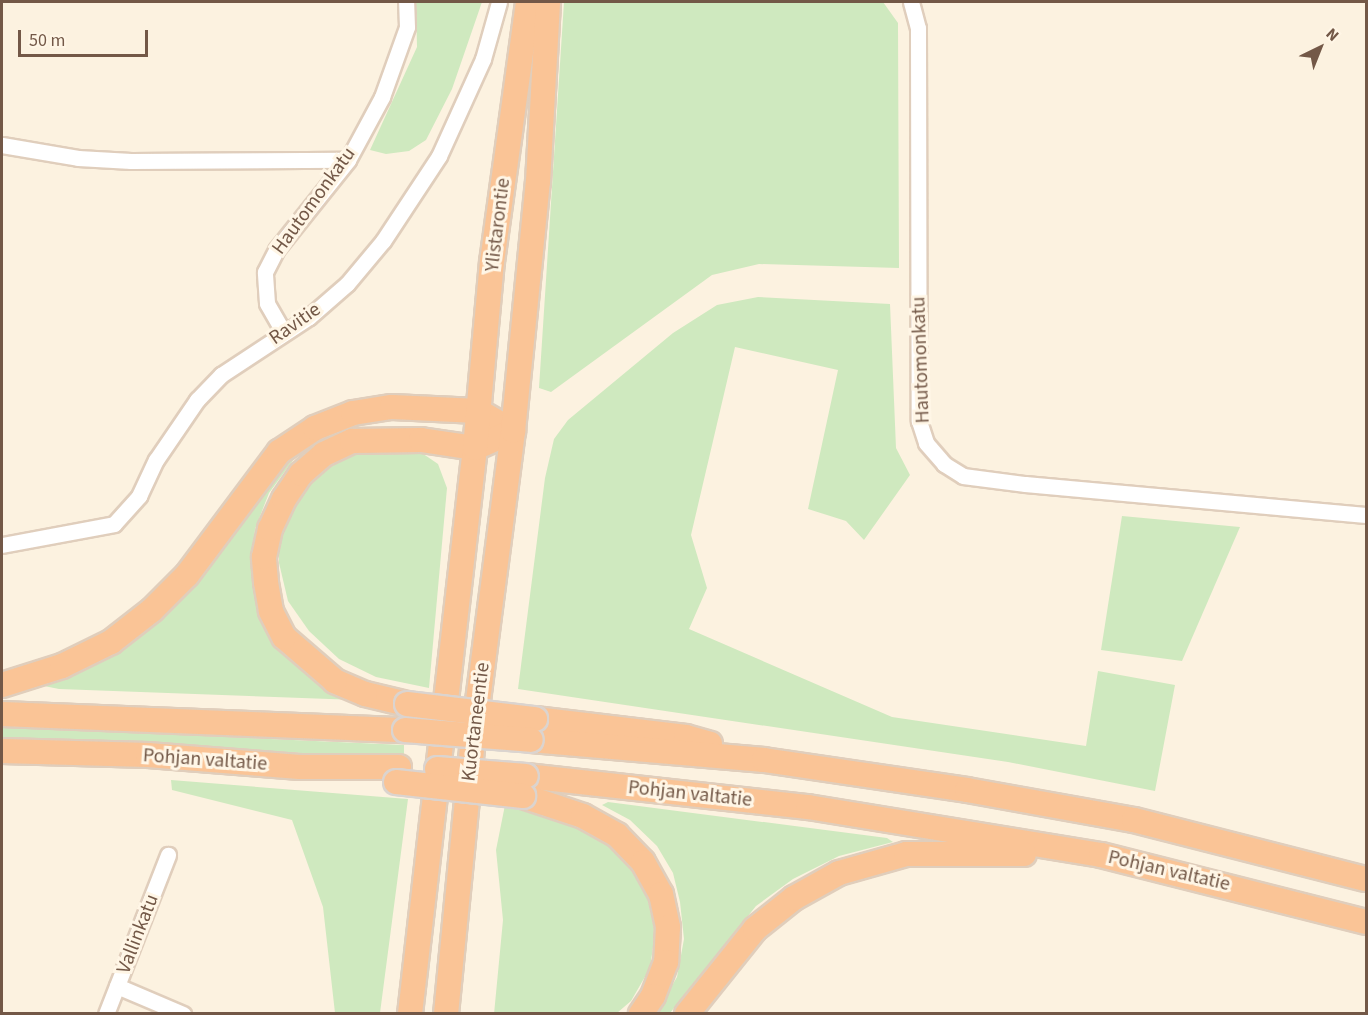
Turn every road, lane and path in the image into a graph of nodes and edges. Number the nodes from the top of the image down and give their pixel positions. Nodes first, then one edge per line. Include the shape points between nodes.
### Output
1 (406, 2) edge
2 (499, 2) edge
3 (528, 2) edge
4 (548, 2) edge
5 (911, 2) edge
6 (2, 145) edge
7 (348, 159) junction
8 (284, 333) junction
9 (478, 411) junction
10 (513, 431) junction
11 (475, 448) junction
12 (1366, 515) edge
13 (2, 545) edge
14 (2, 685) edge
15 (2, 714) edge
16 (533, 729) junction
17 (2, 751) edge
18 (525, 786) junction
19 (168, 855) dead end
20 (1101, 855) junction
21 (1366, 879) edge
22 (1366, 922) edge
23 (117, 986) junction
24 (106, 1014) edge
25 (183, 1014) edge
26 (410, 1014) edge
27 (446, 1014) edge
28 (641, 1014) edge
29 (687, 1014) edge

1 - 7 street, Hautomonkatu via 407,27 399,60
2 - 8 street, Ravitie via 466,102 412,200 347,284
3 - 9 highway, Ylistarontie via 492,262
4 - 10 highway, Ylistarontie via 538,182
5 - 12 street, Hautomonkatu via 918,28 919,422 926,443 944,464 963,476 1025,484
6 - 7 street via 78,158 131,161
7 - 8 street, Hautomonkatu via 276,250 265,272 267,303
8 - 13 street, Ravitie via 221,375 196,400 156,460 139,496 114,524
9 - 10 highway
9 - 11 highway, Ylistarontie
9 - 14 highway via 392,407 353,413 315,428 279,452 187,575 152,610 111,642 62,666
10 - 11 highway
10 - 27 highway, Kuortaneentie via 472,747
11 - 16 highway, bridge via 421,440 352,441 324,454 301,474 270,529 264,557 271,610 284,637 335,681 365,694
11 - 26 highway, Kuortaneentie
15 - 16 highway, Pohjan valtatie, bridge via 405,730
16 - 21 highway, Pohjan valtatie via 764,760 1134,820
17 - 18 highway, Pohjan valtatie, bridge via 148,755
18 - 20 highway, Pohjan valtatie via 808,807
18 - 28 highway via 617,835 644,862 661,894 668,927 666,962
19 - 23 street, Vallinkatu
20 - 22 highway, Pohjan valtatie
20 - 29 highway via 906,854 839,873 794,898 755,929
23 - 24 street, Vallinkatu
23 - 25 street

